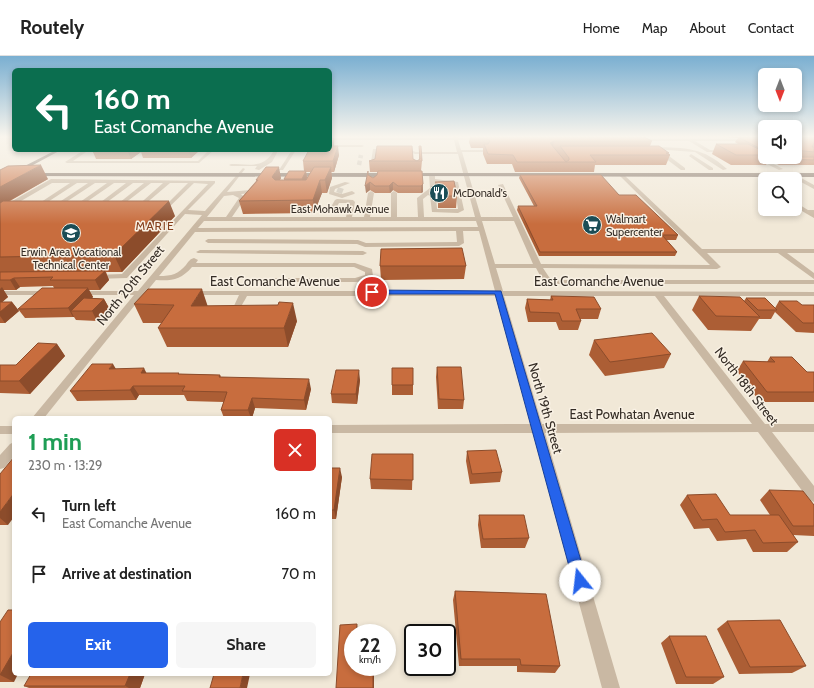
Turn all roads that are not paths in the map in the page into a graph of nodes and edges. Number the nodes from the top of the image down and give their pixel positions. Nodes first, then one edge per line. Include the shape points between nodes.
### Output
1 (32, 165) edge
2 (262, 165) edge
3 (283, 165) edge
4 (374, 165) edge
5 (463, 165) edge
6 (680, 165) edge
7 (706, 165) edge
8 (719, 165) edge
9 (774, 165) edge
10 (684, 167) junction
11 (281, 169) junction
12 (408, 169) edge
13 (464, 169) junction
14 (711, 169) junction
15 (725, 169) junction
16 (781, 169) junction
17 (814, 169) edge
18 (257, 170) junction
19 (12, 172) edge
20 (21, 172) junction
21 (241, 172) junction
22 (373, 172) junction
23 (394, 172) joint
24 (29, 175) edge
25 (266, 175) junction
26 (287, 175) junction
27 (313, 175) junction
28 (350, 175) junction
29 (402, 175) edge
30 (467, 175) junction
31 (622, 175) junction
32 (758, 175) edge
33 (802, 175) edge
34 (814, 175) edge
35 (432, 177) junction
36 (802, 180) edge
37 (75, 182) junction
38 (93, 182) junction
39 (112, 182) junction
40 (131, 182) junction
41 (149, 182) junction
42 (168, 182) junction
43 (192, 182) junction
44 (373, 182) edge
45 (394, 182) edge
46 (282, 184) edge
47 (309, 184) edge
48 (501, 185) dead end
49 (814, 187) edge
50 (371, 193) dead end
51 (394, 193) dead end
52 (428, 193) junction
53 (223, 194) junction
54 (458, 194) junction
55 (472, 194) junction
56 (802, 209) edge
57 (109, 211) junction
58 (120, 211) edge
59 (127, 211) edge
60 (134, 211) junction
61 (149, 211) edge
62 (156, 211) edge
63 (0, 212) edge
64 (46, 212) junction
65 (63, 212) edge
66 (92, 212) junction
67 (173, 212) junction
68 (437, 212) junction
69 (807, 212) junction
70 (814, 212) edge
71 (330, 215) junction
72 (205, 216) junction
73 (420, 216) junction
74 (814, 216) edge
75 (0, 218) edge
76 (349, 218) junction
77 (368, 218) junction
78 (394, 218) junction
79 (228, 219) junction
80 (305, 219) junction
81 (515, 219) junction
82 (480, 223) junction
83 (302, 229) junction
84 (390, 229) junction
85 (412, 229) junction
86 (435, 229) junction
87 (459, 229) junction
88 (193, 230) junction
89 (217, 230) junction
90 (366, 240) junction
91 (208, 241) junction
92 (296, 242) junction
93 (438, 244) junction
94 (388, 245) junction
95 (414, 245) junction
96 (701, 251) junction
97 (780, 251) junction
98 (814, 251) edge
99 (200, 252) junction
100 (291, 252) junction
101 (190, 265) junction
102 (285, 265) junction
103 (355, 265) junction
104 (492, 266) junction
105 (538, 266) junction
106 (85, 277) edge
107 (814, 277) edge
108 (154, 278) junction
109 (278, 280) junction
110 (814, 282) edge
111 (498, 292) junction
112 (0, 293) edge
113 (55, 293) edge
114 (71, 293) edge
115 (141, 293) junction
116 (165, 293) edge
117 (181, 293) edge
118 (244, 293) junction
119 (271, 293) junction
120 (293, 293) junction
121 (657, 293) junction
122 (814, 294) edge
123 (290, 302) edge
124 (255, 320) edge
125 (40, 416) edge
126 (537, 428) junction
127 (762, 428) junction
128 (814, 428) edge
129 (332, 429) edge
130 (0, 430) edge
131 (12, 430) edge
132 (12, 449) edge
133 (0, 464) edge
134 (814, 496) edge
135 (611, 688) edge

1 - 20 main road
2 - 18 street
3 - 11 street
4 - 22 street
5 - 13 street, North 19th Street
6 - 10 street
7 - 14 street
8 - 15 street
9 - 16 street
10 - 13 main road
10 - 14 main road
11 - 18 main road
11 - 22 main road via 358,167
12 - 13 main road
13 - 30 street, North 19th Street
14 - 15 main road
15 - 16 main road
16 - 17 main road
18 - 21 main road
19 - 20 main road
20 - 21 main road
21 - 24 main road
21 - 25 main road
21 - 53 street, North 20th Street
22 - 23 main road
22 - 28 main road
22 - 44 street
23 - 45 street
25 - 26 main road
25 - 53 street via 256,190
26 - 27 main road
26 - 46 street
27 - 28 main road
27 - 47 street
28 - 71 street via 344,190 331,197 326,210
29 - 35 main road
30 - 31 main road
30 - 35 main road
30 - 55 street, North 19th Street
31 - 32 main road
31 - 96 street
33 - 34 main road
35 - 52 street via 433,189
35 - 54 street via 456,183
36 - 49 street
37 - 38 street
37 - 63 street via 51,181
37 - 64 street via 29,212
38 - 39 street
38 - 64 street
39 - 40 street
39 - 66 street via 70,212
40 - 41 street
40 - 66 street
41 - 42 street
41 - 57 street
42 - 43 street
42 - 60 street
43 - 67 street
43 - 67 street via 213,182
48 - 81 street
50 - 77 street
51 - 78 street
52 - 68 street via 433,195 434,211
52 - 73 street via 420,198
53 - 72 street, North 20th Street
53 - 79 street via 242,197
54 - 55 street
54 - 68 street via 461,210
55 - 82 street, North 19th Street
56 - 69 street
57 - 58 street
57 - 66 street
59 - 60 street
60 - 61 street
62 - 67 street, East Mohawk Avenue
63 - 75 street via 9,212
64 - 65 street
67 - 72 street, East Mohawk Avenue
67 - 106 street via 124,276
68 - 73 street
69 - 70 street
69 - 74 street
71 - 76 street, East Mohawk Avenue
71 - 76 street via 335,202 348,200 352,202
71 - 80 street, East Mohawk Avenue
72 - 79 street, East Mohawk Avenue
72 - 88 street, North 20th Street
73 - 78 street, East Mohawk Avenue
73 - 82 street, East Mohawk Avenue
76 - 77 street, East Mohawk Avenue
77 - 78 street, East Mohawk Avenue
79 - 80 street, East Mohawk Avenue
80 - 83 street
81 - 82 street
81 - 105 street
82 - 87 street
82 - 104 street, North 19th Street
83 - 89 street
83 - 90 street
83 - 92 street
84 - 85 street
84 - 90 street
84 - 94 street
85 - 86 street
85 - 95 street
86 - 87 street
86 - 93 street
87 - 93 street via 460,244
88 - 89 street
88 - 108 street, North 20th Street
89 - 91 street
90 - 92 street
90 - 94 street
90 - 100 street
90 - 103 street
91 - 92 street
91 - 99 street
92 - 100 street
93 - 95 street
94 - 95 street
96 - 97 street
96 - 105 street via 716,267
97 - 98 street
97 - 107 street
99 - 100 street
99 - 101 street
100 - 102 street
101 - 102 street
101 - 108 street via 183,274 175,278
102 - 103 street
102 - 109 street
103 - 109 street via 369,271 369,276 355,280
104 - 105 street
104 - 111 street, North 19th Street
105 - 110 street via 546,279 552,282
108 - 115 street, North 20th Street
109 - 119 street
111 - 120 street, East Comanche Avenue
111 - 121 street, East Comanche Avenue
111 - 126 street, North 19th Street
112 - 113 street
114 - 115 street
115 - 116 street
115 - 125 street, North 20th Street
117 - 118 street, East Comanche Avenue
118 - 119 street, East Comanche Avenue
118 - 124 street via 236,308 238,313
119 - 120 street, East Comanche Avenue
120 - 123 street
121 - 122 street, East Comanche Avenue
121 - 127 street, North 18th Street
126 - 127 street, East Powhatan Avenue
126 - 129 street, East Powhatan Avenue
126 - 135 street, North 19th Street
127 - 128 street, East Powhatan Avenue
127 - 134 street, North 18th Street
130 - 131 street
132 - 133 street

